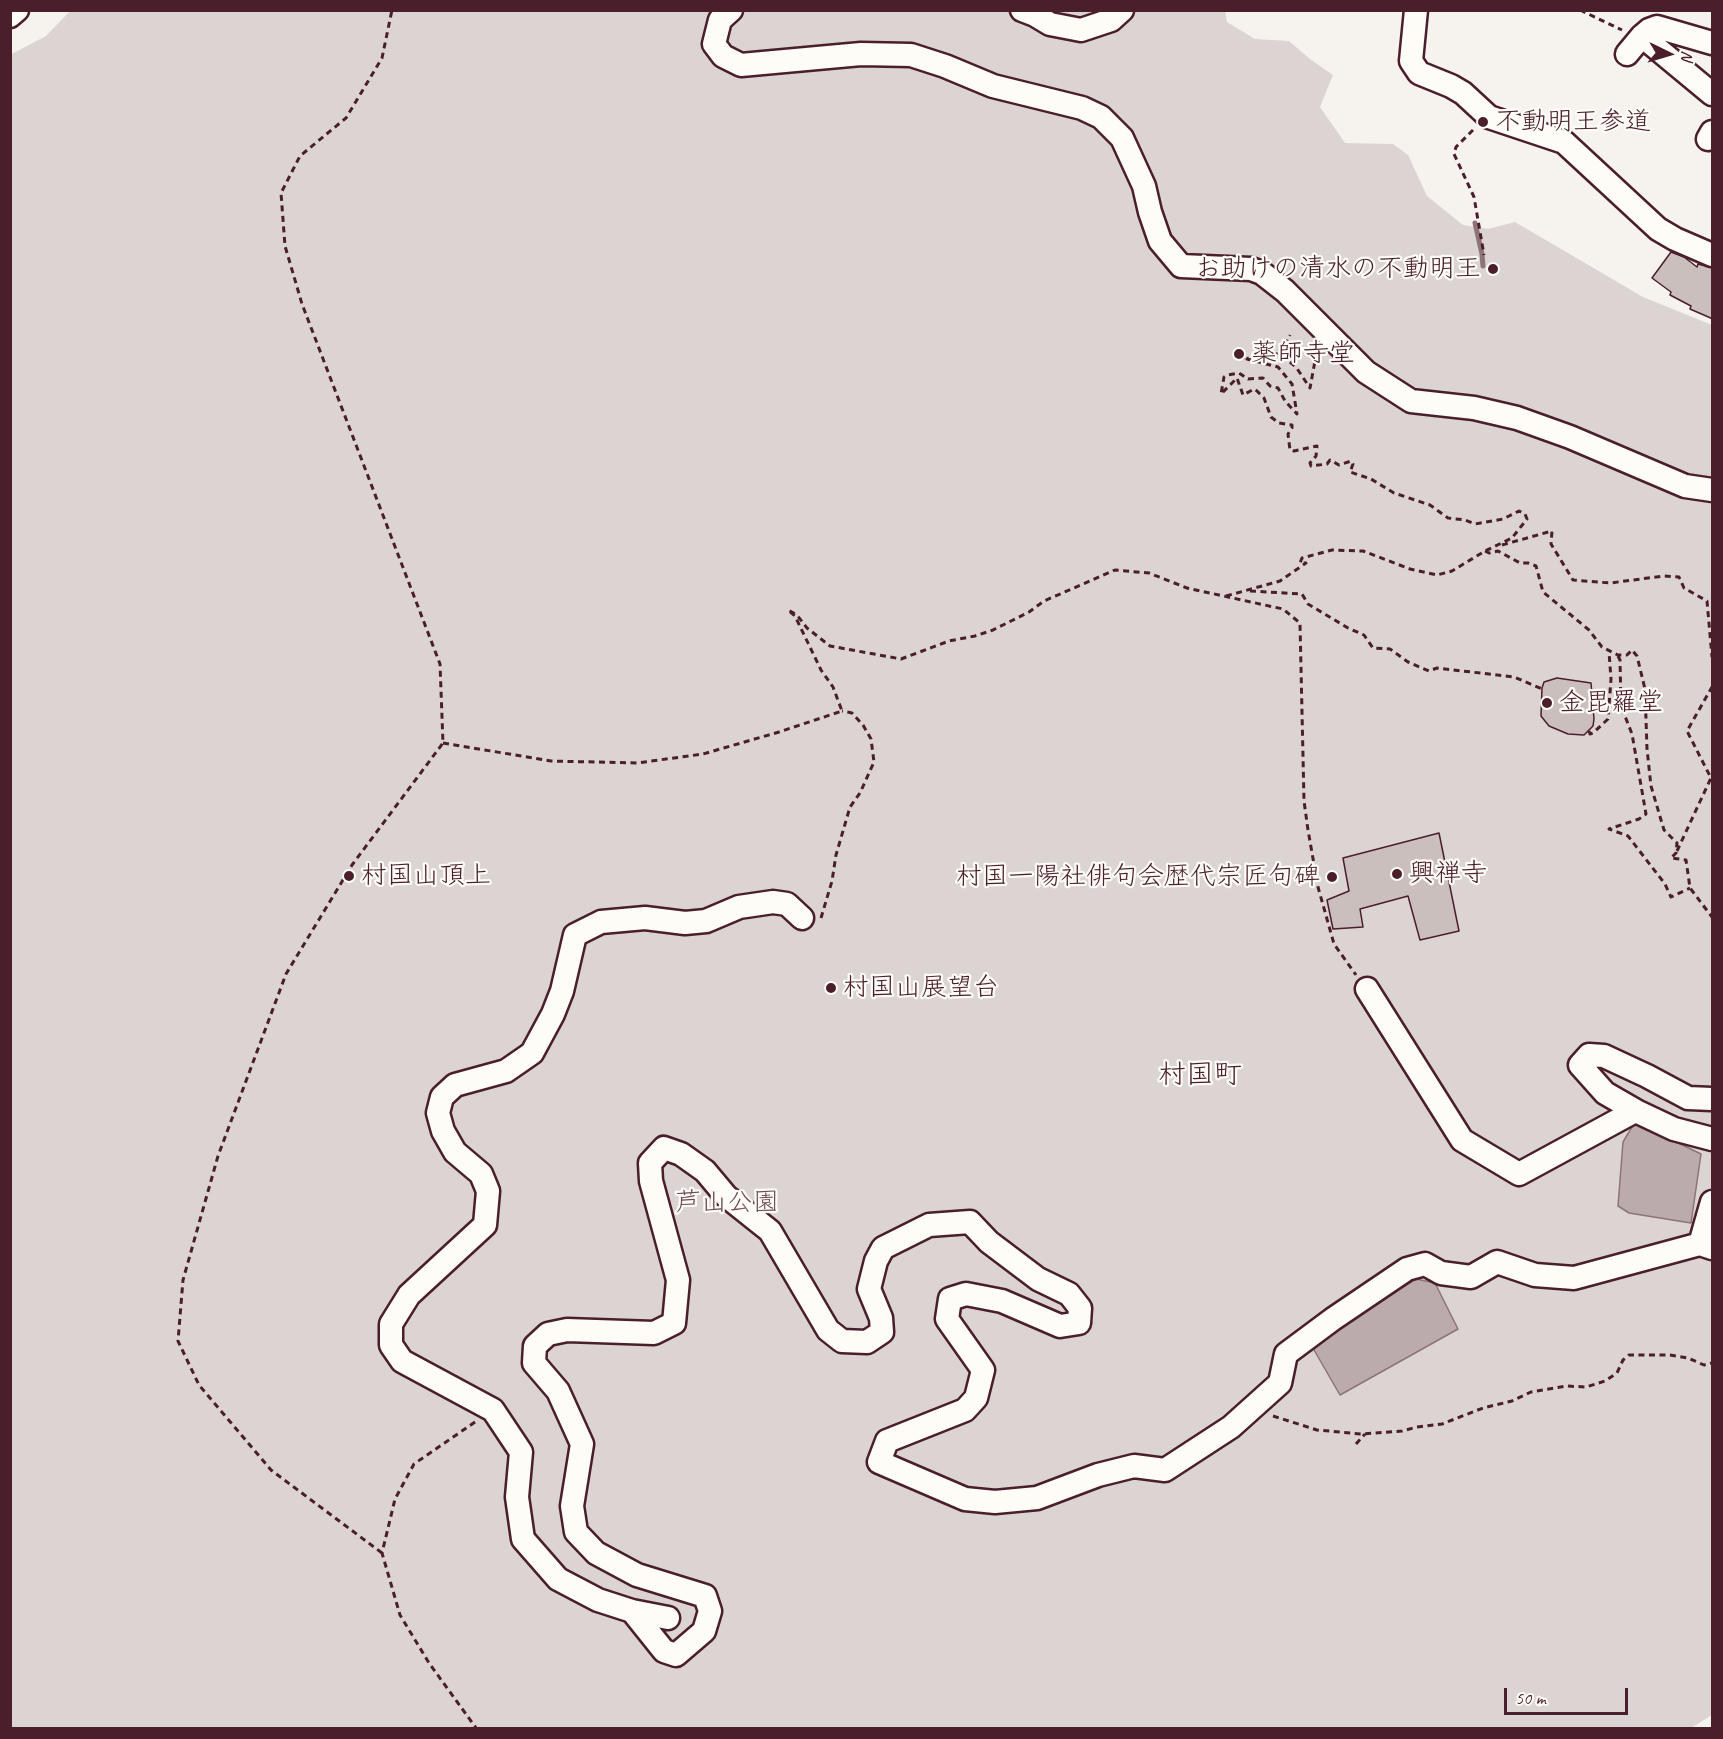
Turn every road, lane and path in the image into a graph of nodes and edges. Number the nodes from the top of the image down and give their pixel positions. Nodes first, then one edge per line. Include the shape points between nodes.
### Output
1 (17, 10) edge
2 (392, 10) edge
3 (730, 10) edge
4 (1022, 10) edge
5 (1122, 10) edge
6 (1416, 10) edge
7 (1580, 10) edge
8 (10, 16) edge
9 (1636, 43) junction
10 (1713, 43) edge
11 (1713, 94) edge
12 (1486, 114) junction
13 (1484, 255) dead end
14 (1713, 255) edge
15 (1290, 335) dead end
16 (1318, 344) dead end
17 (1281, 355) junction
18 (1239, 356) dead end
19 (1247, 359) junction
20 (1713, 490) edge
21 (1485, 551) junction
22 (1225, 596) junction
23 (1609, 652) junction
24 (1618, 655) junction
25 (1713, 657) edge
26 (1713, 687) edge
27 (1542, 689) dead end
28 (842, 711) junction
29 (1589, 731) dead end
30 (443, 743) junction
31 (1675, 855) junction
32 (1690, 888) junction
33 (1713, 917) edge
34 (802, 918) joint
35 (1367, 989) joint
36 (1713, 1099) edge
37 (1635, 1111) junction
38 (1713, 1139) edge
39 (1713, 1202) edge
40 (1706, 1246) edge
41 (1713, 1364) edge
42 (1251, 1409) junction
43 (493, 1410) junction
44 (1366, 1433) junction
45 (1356, 1444) dead end
46 (381, 1553) junction
47 (632, 1611) junction
48 (668, 1618) dead end
49 (476, 1728) edge

1 - 8 street
2 - 30 path via 382,58 346,118 300,156 281,193 285,246 302,304 440,664
3 - 20 street via 720,20 714,44 723,56 741,65 861,54 911,55 993,86 1082,108 1101,117 1122,138 1144,186 1160,241 1181,266 1251,269 1262,273 1286,291 1366,372 1411,401 1474,408 1517,418 1685,486
4 - 5 street via 1050,24 1081,30 1111,20
6 - 12 street via 1413,67 1463,93
7 - 9 path
9 - 10 street via 1657,27
9 - 11 street
12 - 13 path via 1454,153 1474,197
12 - 14 street via 1564,142 1658,229
15 - 17 path
16 - 17 path via 1310,388 1296,367
17 - 19 path via 1260,350
18 - 19 path
19 - 21 path via 1278,367 1292,384 1297,414 1278,388 1263,378 1227,375 1221,394 1237,378 1243,395 1257,390 1271,417 1292,425 1288,434 1290,450 1317,447 1311,466 1330,460 1339,465 1351,462 1350,472 1430,505 1448,518 1475,524 1503,519 1519,511 1525,514 1527,519 1512,538
21 - 22 path via 1452,571 1437,575 1363,551 1332,550 1302,558 1300,563 1306,563 1280,581
21 - 23 path via 1536,566 1544,592
21 - 25 path via 1552,531 1551,544 1573,580 1610,583 1679,577 1683,588 1707,601
22 - 27 path via 1250,591 1302,594 1308,604 1364,635 1373,648 1390,649 1408,663 1429,671 1437,668 1514,677
22 - 28 path via 1187,588 1149,573 1115,570 1044,601 993,630 901,659 830,646 797,615 788,610 795,616 833,687
22 - 35 path via 1283,609 1300,623 1304,801 1318,887 1334,944
23 - 24 path
23 - 29 path via 1608,719 1593,733
24 - 31 path via 1627,655 1632,650 1638,656 1646,689 1651,786 1664,830 1677,843
24 - 32 path via 1621,706 1632,734 1646,814 1609,829 1628,836 1671,897
26 - 31 path via 1688,731 1711,778
28 - 30 path via 703,754 637,762 551,761
28 - 34 path via 852,713 863,725 871,739 874,762 850,807 821,920 813,923
30 - 46 path via 352,866 286,974 218,1156 183,1280 178,1341 199,1385 271,1470
31 - 32 path via 1671,858 1686,860
32 - 33 path
34 - 43 street via 787,904 773,902 739,907 706,921 685,923 645,918 602,922 575,935 559,999 532,1053 506,1071 454,1085 442,1096 438,1113 443,1131 455,1152 481,1174 488,1191 485,1225 409,1295 391,1324 391,1345 402,1361
35 - 37 street via 1462,1140 1519,1174
36 - 37 street via 1688,1098 1604,1056 1589,1055 1580,1065 1605,1093
37 - 38 street via 1674,1130
39 - 40 street
40 - 42 street via 1574,1278 1535,1275 1497,1262 1471,1277 1441,1273 1425,1264 1407,1269 1286,1354 1280,1383
41 - 44 path via 1670,1356 1629,1355 1605,1381 1586,1387 1531,1392 1442,1424
42 - 44 path via 1317,1430
42 - 47 street via 1232,1427 1165,1470 1134,1466 1037,1498 994,1502 965,1499 879,1462 887,1441 965,1410 976,1398 983,1371 947,1319 950,1299 966,1294 1002,1301 1060,1326 1079,1323 1080,1308 1069,1294 1038,1279 989,1242 970,1222 929,1225 884,1248 876,1261 869,1289 881,1318 882,1332 867,1342 842,1341 828,1330 770,1232 726,1196 705,1172 681,1154 663,1148 650,1164 651,1181 678,1280 674,1323 654,1333 567,1330 548,1334 535,1346 534,1363 558,1391 582,1444 572,1506 576,1532 596,1553 637,1575 705,1596 710,1611 704,1631 676,1655 664,1651
43 - 46 path via 414,1464 395,1499
43 - 47 street via 521,1452 517,1497 523,1539 558,1579 598,1600
44 - 45 path
46 - 49 path via 400,1615
47 - 48 street

